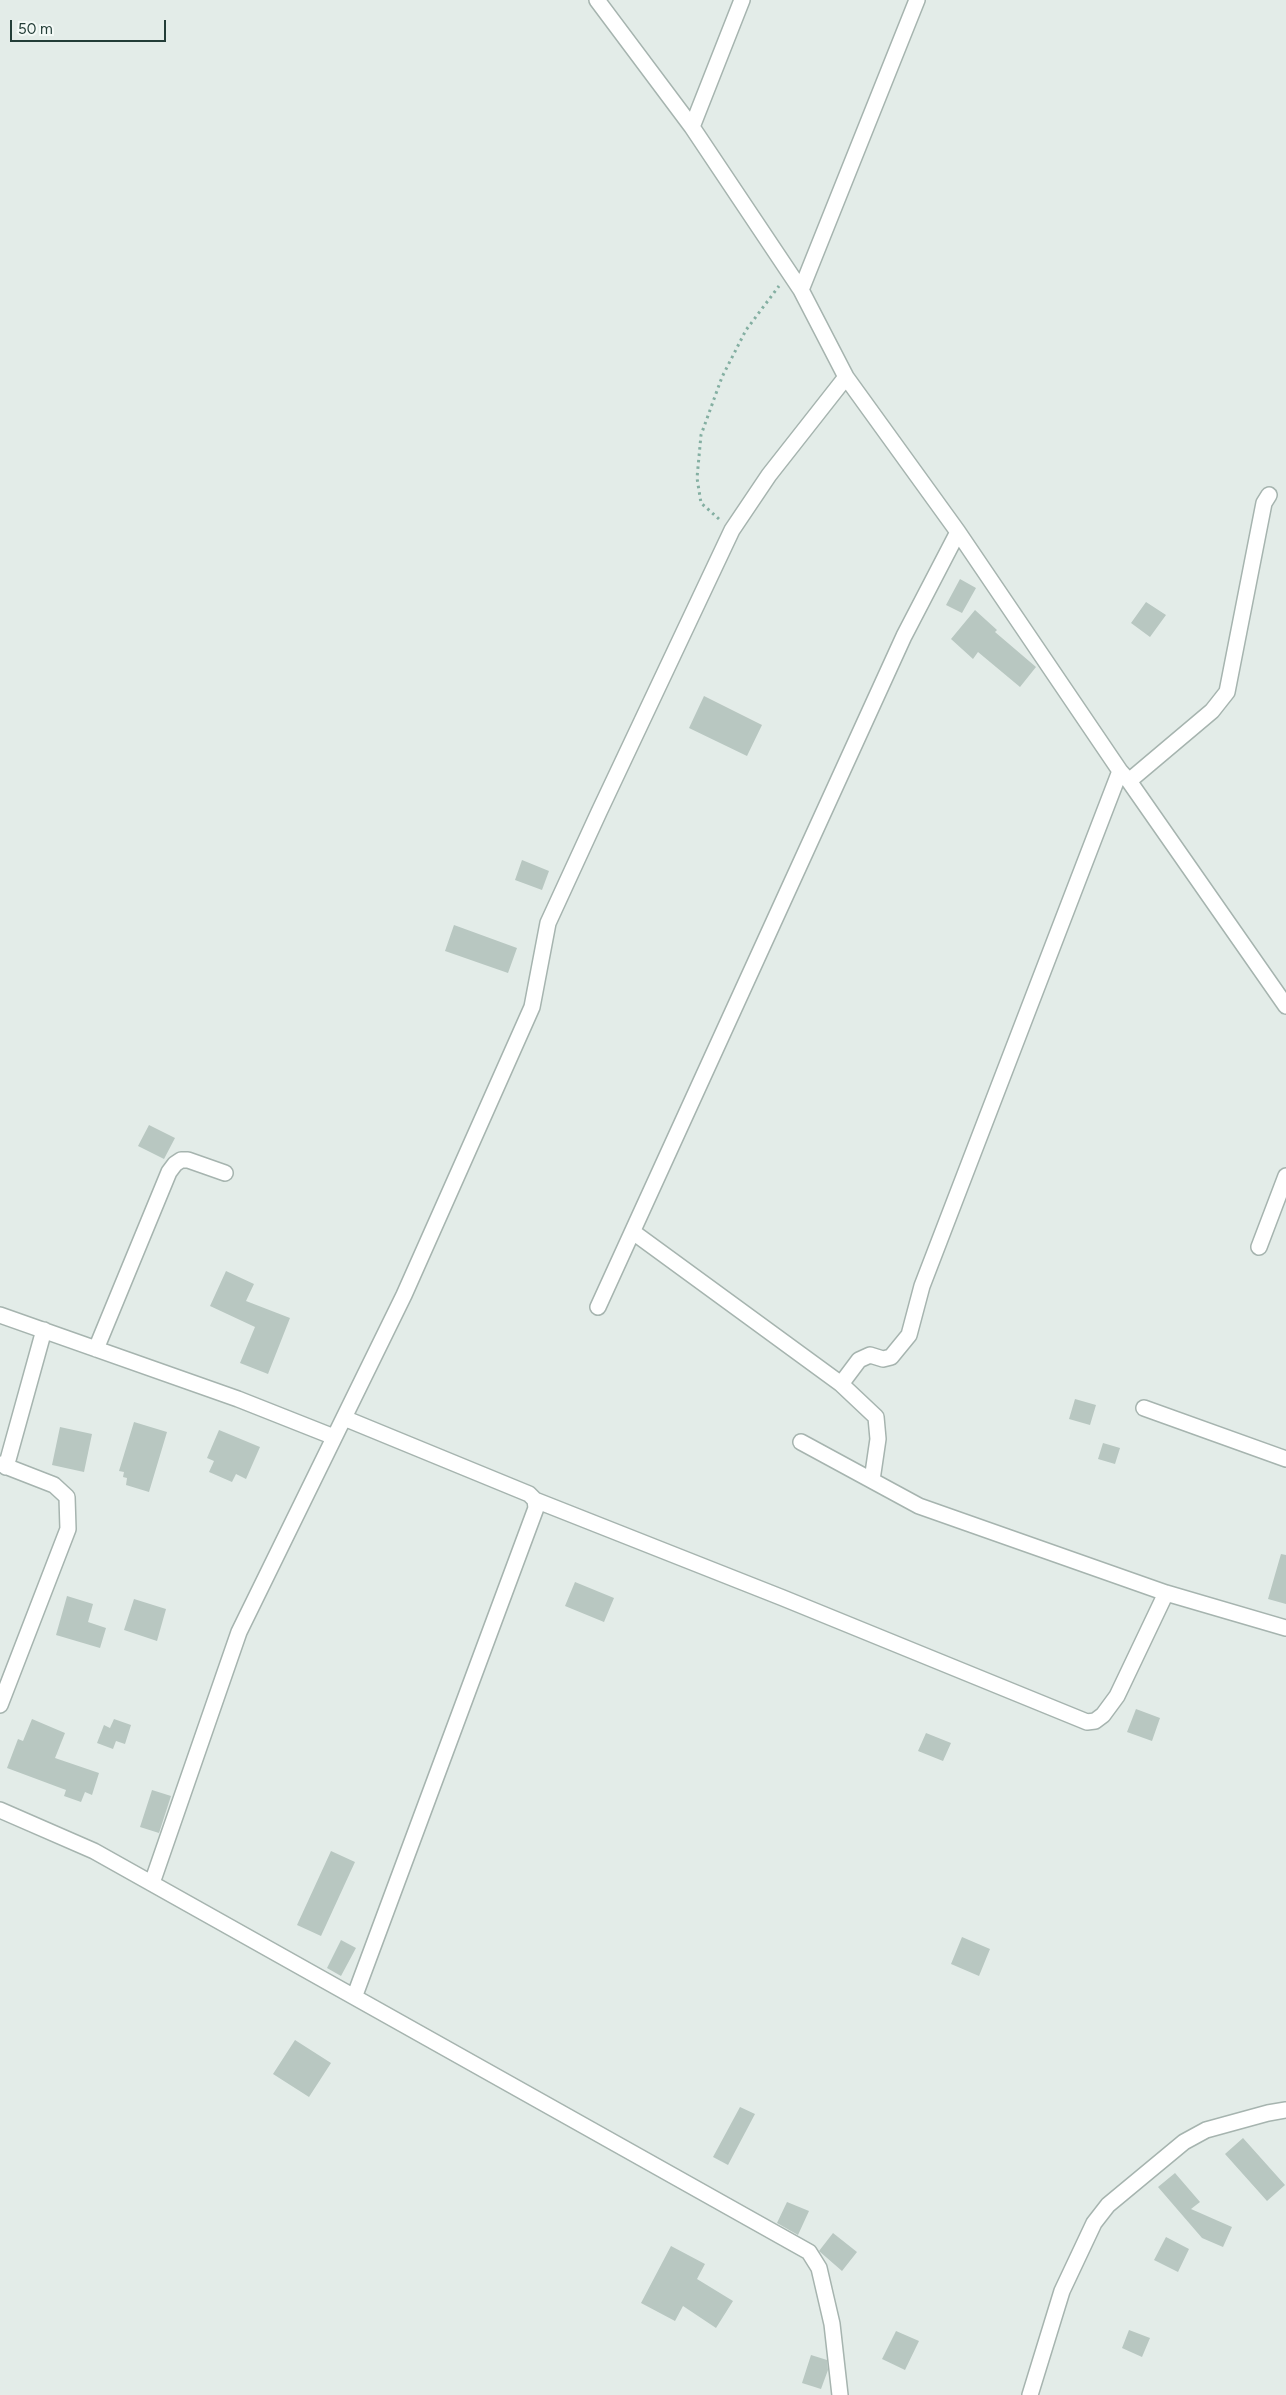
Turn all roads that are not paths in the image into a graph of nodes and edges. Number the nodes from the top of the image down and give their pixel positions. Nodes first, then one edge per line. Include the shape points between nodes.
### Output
1 (597, 0) edge
2 (742, 0) edge
3 (916, 0) edge
4 (692, 127) junction
5 (801, 290) junction
6 (846, 377) junction
7 (1269, 496) dead end
8 (958, 532) junction
9 (1124, 776) junction
10 (1286, 1006) edge
11 (225, 1173) dead end
12 (1286, 1176) edge
13 (633, 1232) junction
14 (1259, 1247) dead end
15 (598, 1308) dead end
16 (0, 1315) edge
17 (44, 1330) junction
18 (96, 1349) junction
19 (841, 1384) junction
20 (1144, 1408) dead end
21 (344, 1418) junction
22 (334, 1437) junction
23 (801, 1442) dead end
24 (1286, 1459) edge
25 (3, 1465) edge
26 (872, 1480) junction
27 (535, 1500) junction
28 (1166, 1593) junction
29 (1286, 1628) edge
30 (0, 1705) edge
31 (0, 1810) edge
32 (152, 1883) junction
33 (355, 1995) junction
34 (1286, 2110) edge
35 (840, 2395) edge
36 (1030, 2395) edge

1 - 4 street
2 - 4 street
3 - 5 street
4 - 5 street
5 - 6 street
6 - 8 street
6 - 21 street via 769,475 732,530 548,923 532,1007 404,1294
7 - 9 street via 1264,503 1227,692 1212,711
8 - 9 street
8 - 13 street via 904,636
9 - 10 street
9 - 19 street via 922,1286 909,1335 891,1357 883,1359 870,1355 859,1360
11 - 18 street via 188,1160 175,1164
12 - 14 street
13 - 15 street
13 - 19 street
16 - 17 street
17 - 18 street
17 - 25 street
18 - 22 street
19 - 26 street via 876,1417 878,1439
20 - 24 street
21 - 22 street
21 - 27 street via 529,1494
22 - 32 street via 239,1632
23 - 26 street
25 - 30 street via 54,1485 67,1497 68,1529
26 - 28 street via 919,1506
27 - 28 street via 1087,1722 1103,1715 1117,1696
27 - 33 street via 536,1508
28 - 29 street
31 - 32 street via 94,1851
32 - 33 street
33 - 35 street via 809,2252 819,2268 832,2324
34 - 36 street via 1206,2130 1184,2142 1108,2206 1094,2223 1062,2291

